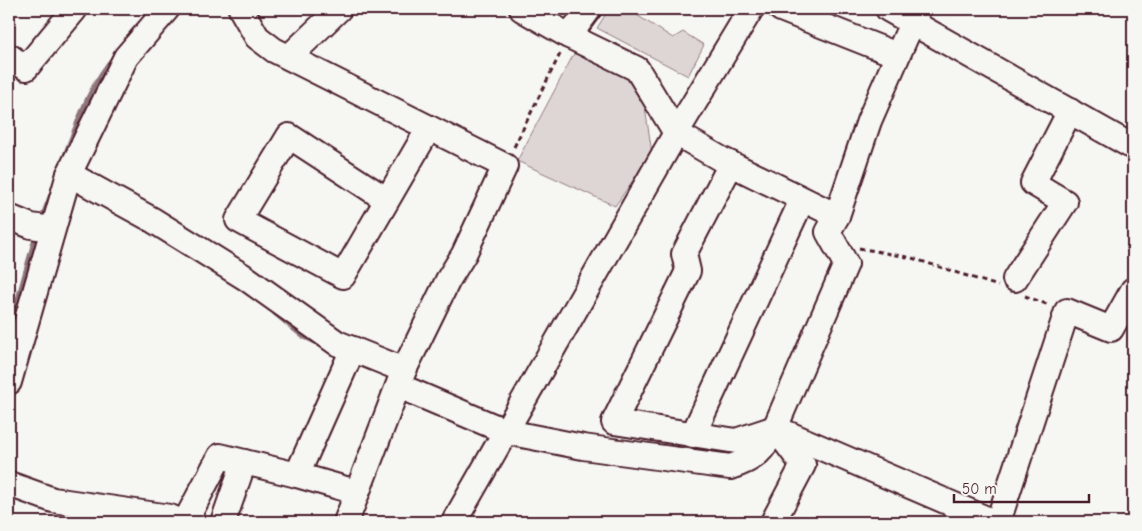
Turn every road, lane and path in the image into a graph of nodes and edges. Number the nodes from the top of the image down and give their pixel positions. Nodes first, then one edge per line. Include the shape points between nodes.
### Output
1 (76, 9) edge
2 (167, 9) edge
3 (241, 9) edge
4 (339, 9) edge
5 (522, 9) edge
6 (589, 9) edge
7 (750, 9) edge
8 (781, 9) edge
9 (888, 9) edge
10 (915, 15) edge
11 (569, 36) junction
12 (897, 55) junction
13 (9, 56) edge
14 (289, 57) junction
15 (1070, 111) junction
16 (429, 128) junction
17 (676, 133) junction
18 (1133, 147) edge
19 (731, 164) junction
20 (505, 166) junction
21 (68, 174) junction
22 (387, 200) junction
23 (802, 200) junction
24 (9, 216) edge
25 (837, 216) junction
26 (52, 229) junction
27 (834, 243) junction
28 (1013, 287) junction
29 (1133, 290) edge
30 (1067, 311) junction
31 (350, 356) junction
32 (401, 378) junction
33 (9, 382) edge
34 (774, 428) junction
35 (507, 432) junction
36 (693, 435) junction
37 (244, 462) junction
38 (297, 475) junction
39 (9, 484) edge
40 (356, 492) junction
41 (181, 522) edge
42 (185, 522) edge
43 (223, 522) edge
44 (346, 522) edge
45 (454, 522) edge
46 (773, 522) edge
47 (994, 522) edge
48 (998, 522) edge

1 - 13 street via 26,68
2 - 21 street via 126,58
3 - 14 street via 258,37
4 - 14 street
5 - 11 street
6 - 11 street
7 - 17 street
8 - 12 street
9 - 10 street
10 - 12 street
10 - 15 street
11 - 17 street via 637,69
11 - 20 path
12 - 25 street via 869,121
14 - 16 street
15 - 18 street
15 - 28 street via 1033,183 1066,202
16 - 20 street
16 - 22 street
17 - 19 street
17 - 35 street
19 - 23 street
19 - 36 street via 684,254 688,271 614,422
20 - 32 street
21 - 26 street
21 - 31 street via 151,219 199,257 288,318 338,343
22 - 22 street via 343,276 238,220 289,136
23 - 25 street
23 - 36 street
24 - 26 street via 31,226
25 - 27 street via 828,232
26 - 33 street
27 - 28 path via 912,258
27 - 34 street via 846,264
28 - 30 path
29 - 30 street via 1111,329
30 - 48 street
31 - 32 street
31 - 38 street
32 - 35 street
32 - 40 street
34 - 35 street via 764,449 747,462 730,467 583,447
34 - 36 street via 736,441
34 - 46 street via 803,464
34 - 47 street
35 - 45 street
37 - 38 street
37 - 42 street via 220,456
37 - 43 street
38 - 40 street
39 - 41 street via 53,500 170,517
40 - 44 street

